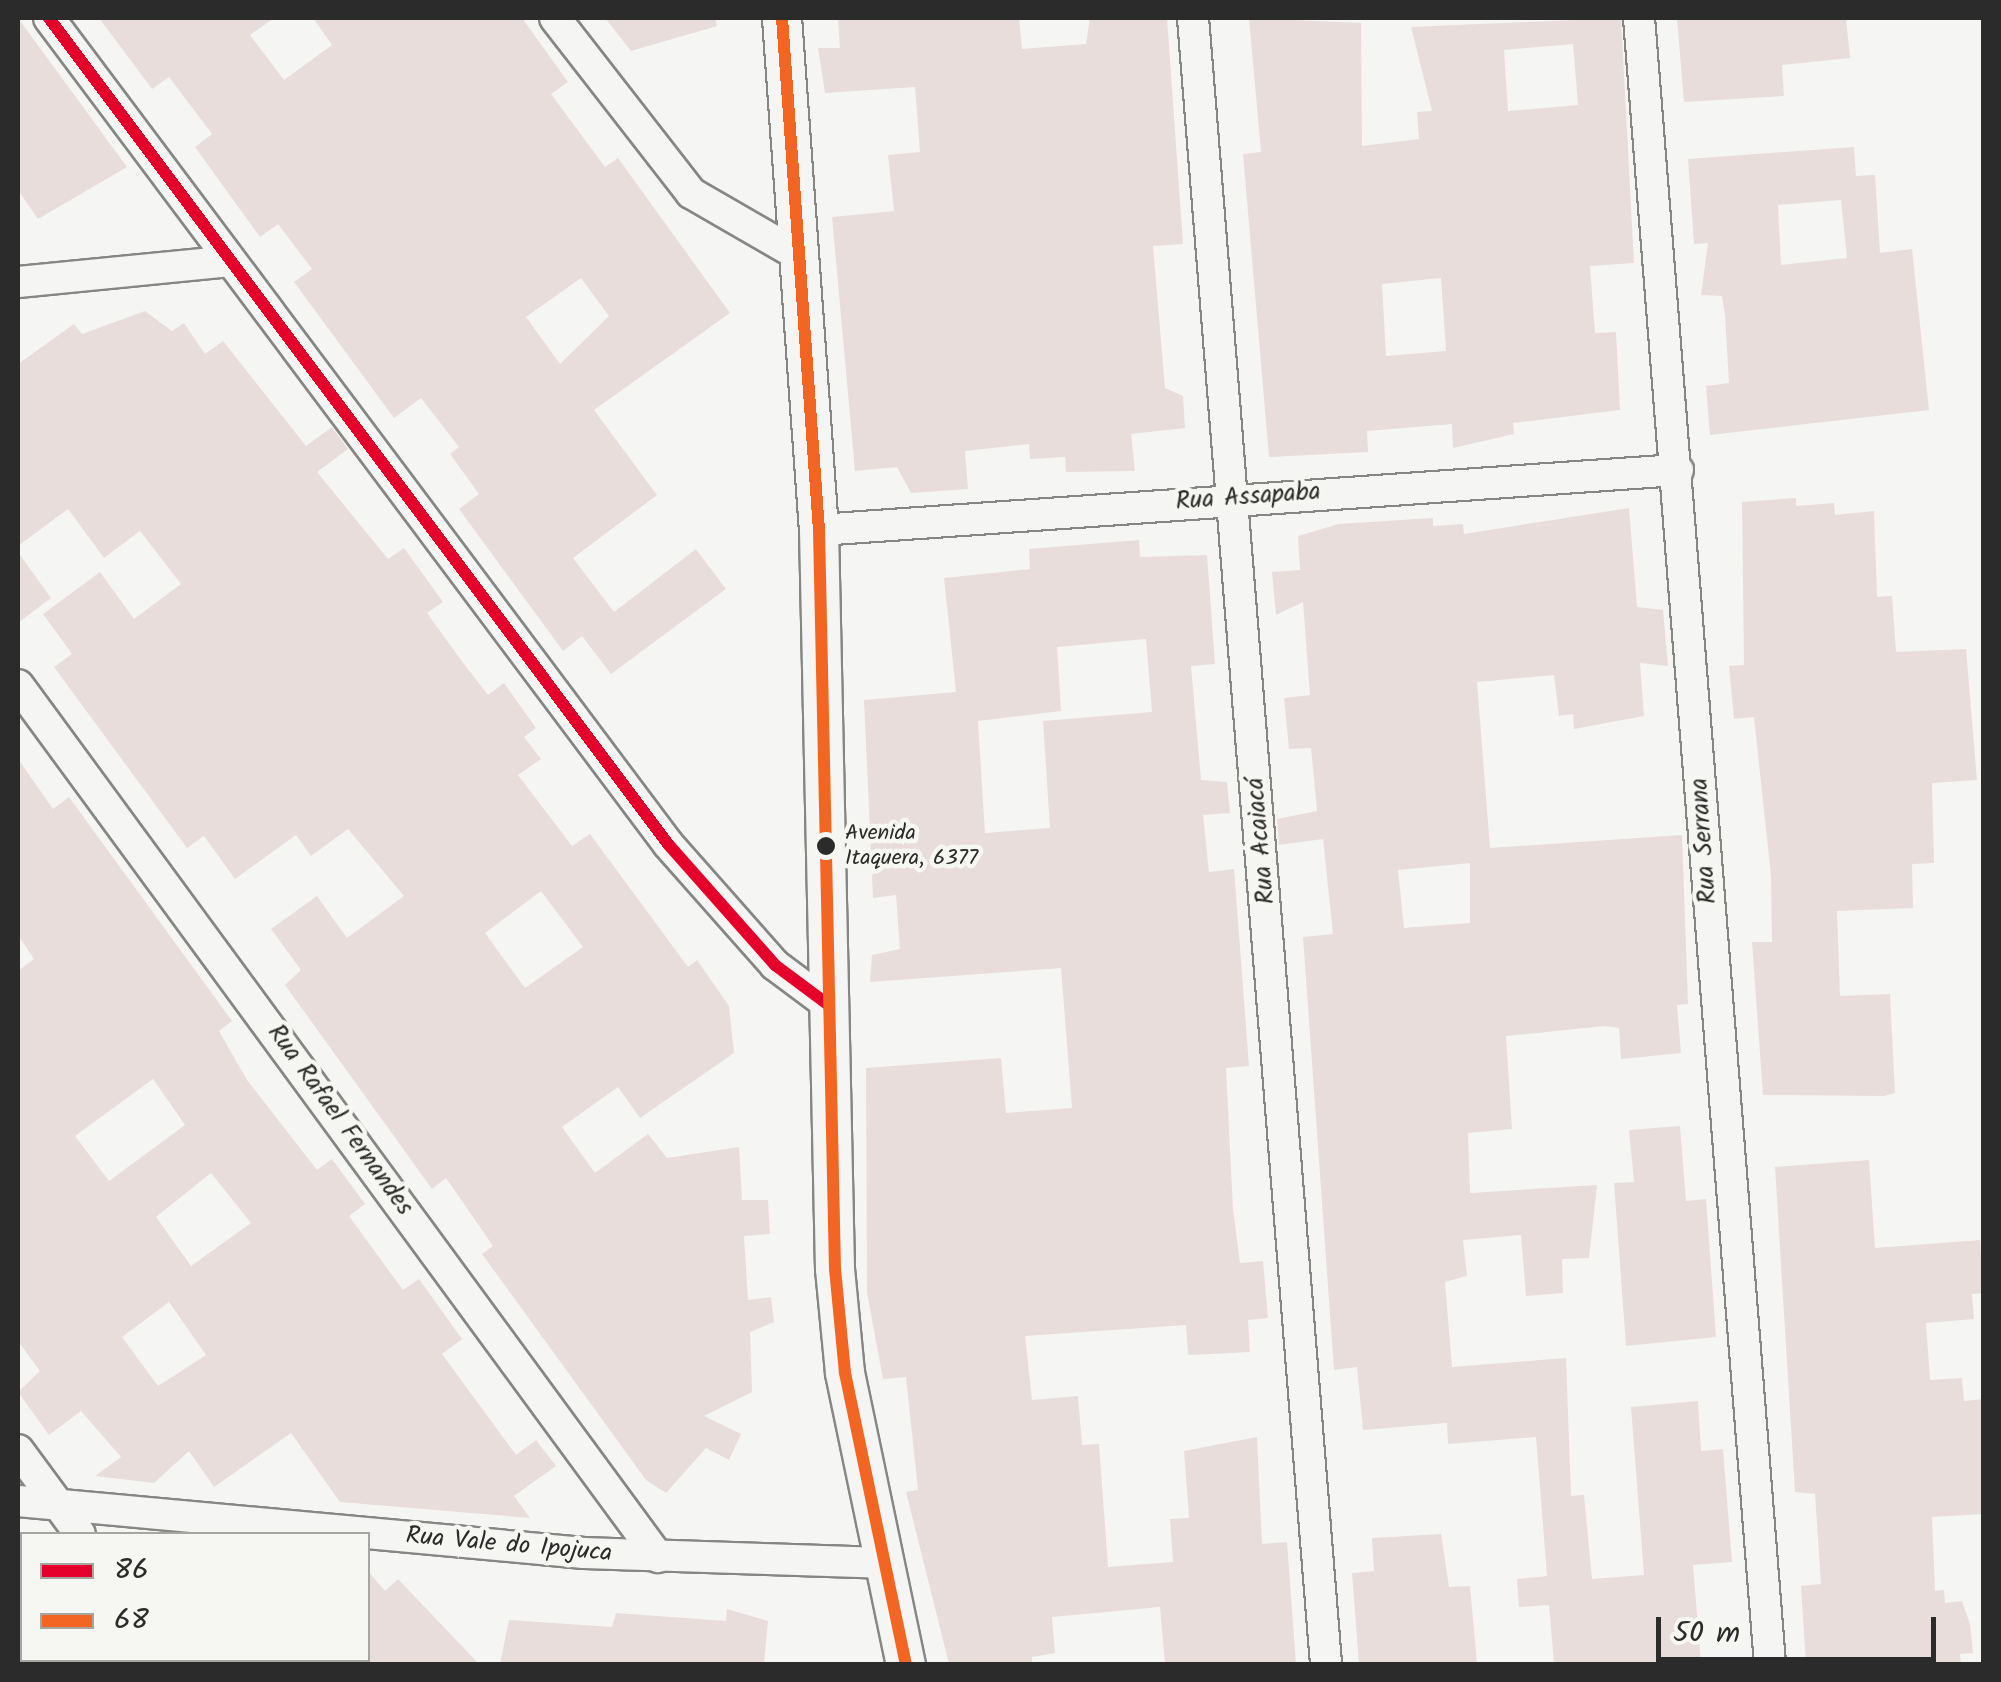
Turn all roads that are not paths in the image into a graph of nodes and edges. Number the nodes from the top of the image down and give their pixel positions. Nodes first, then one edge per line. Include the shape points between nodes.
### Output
1 (49, 18) edge
2 (554, 18) edge
3 (782, 18) edge
4 (1193, 18) edge
5 (1639, 18) edge
6 (795, 252) junction
7 (223, 262) junction
8 (18, 282) edge
9 (1678, 470) junction
10 (1234, 497) junction
11 (819, 530) junction
12 (18, 685) edge
13 (826, 1003) junction
14 (18, 1450) edge
15 (18, 1501) edge
16 (57, 1505) junction
17 (78, 1532) edge
18 (363, 1532) edge
19 (370, 1533) edge
20 (658, 1558) junction
21 (882, 1562) junction
22 (906, 1664) edge
23 (1326, 1664) edge
24 (1770, 1664) edge

1 - 7 street
2 - 6 street via 690,193
3 - 6 street
4 - 10 street, Rua Acaiacá
5 - 9 street, Rua Serrana
6 - 11 street
7 - 8 street
7 - 13 street via 668,844 776,965
9 - 10 street, Rua Assapaba
9 - 24 street, Rua Serrana
10 - 11 street, Rua Assapaba
10 - 23 street, Rua Acaiacá
11 - 13 street
12 - 20 street, Rua Rafael Fernandes
13 - 21 street via 834,1269
14 - 16 street
15 - 16 street, Rua Vale do Ipojuca
16 - 17 street
16 - 18 street, Rua Vale do Ipojuca
19 - 20 street, Rua Vale do Ipojuca
20 - 21 street, Rua Vale do Ipojuca
21 - 22 street

